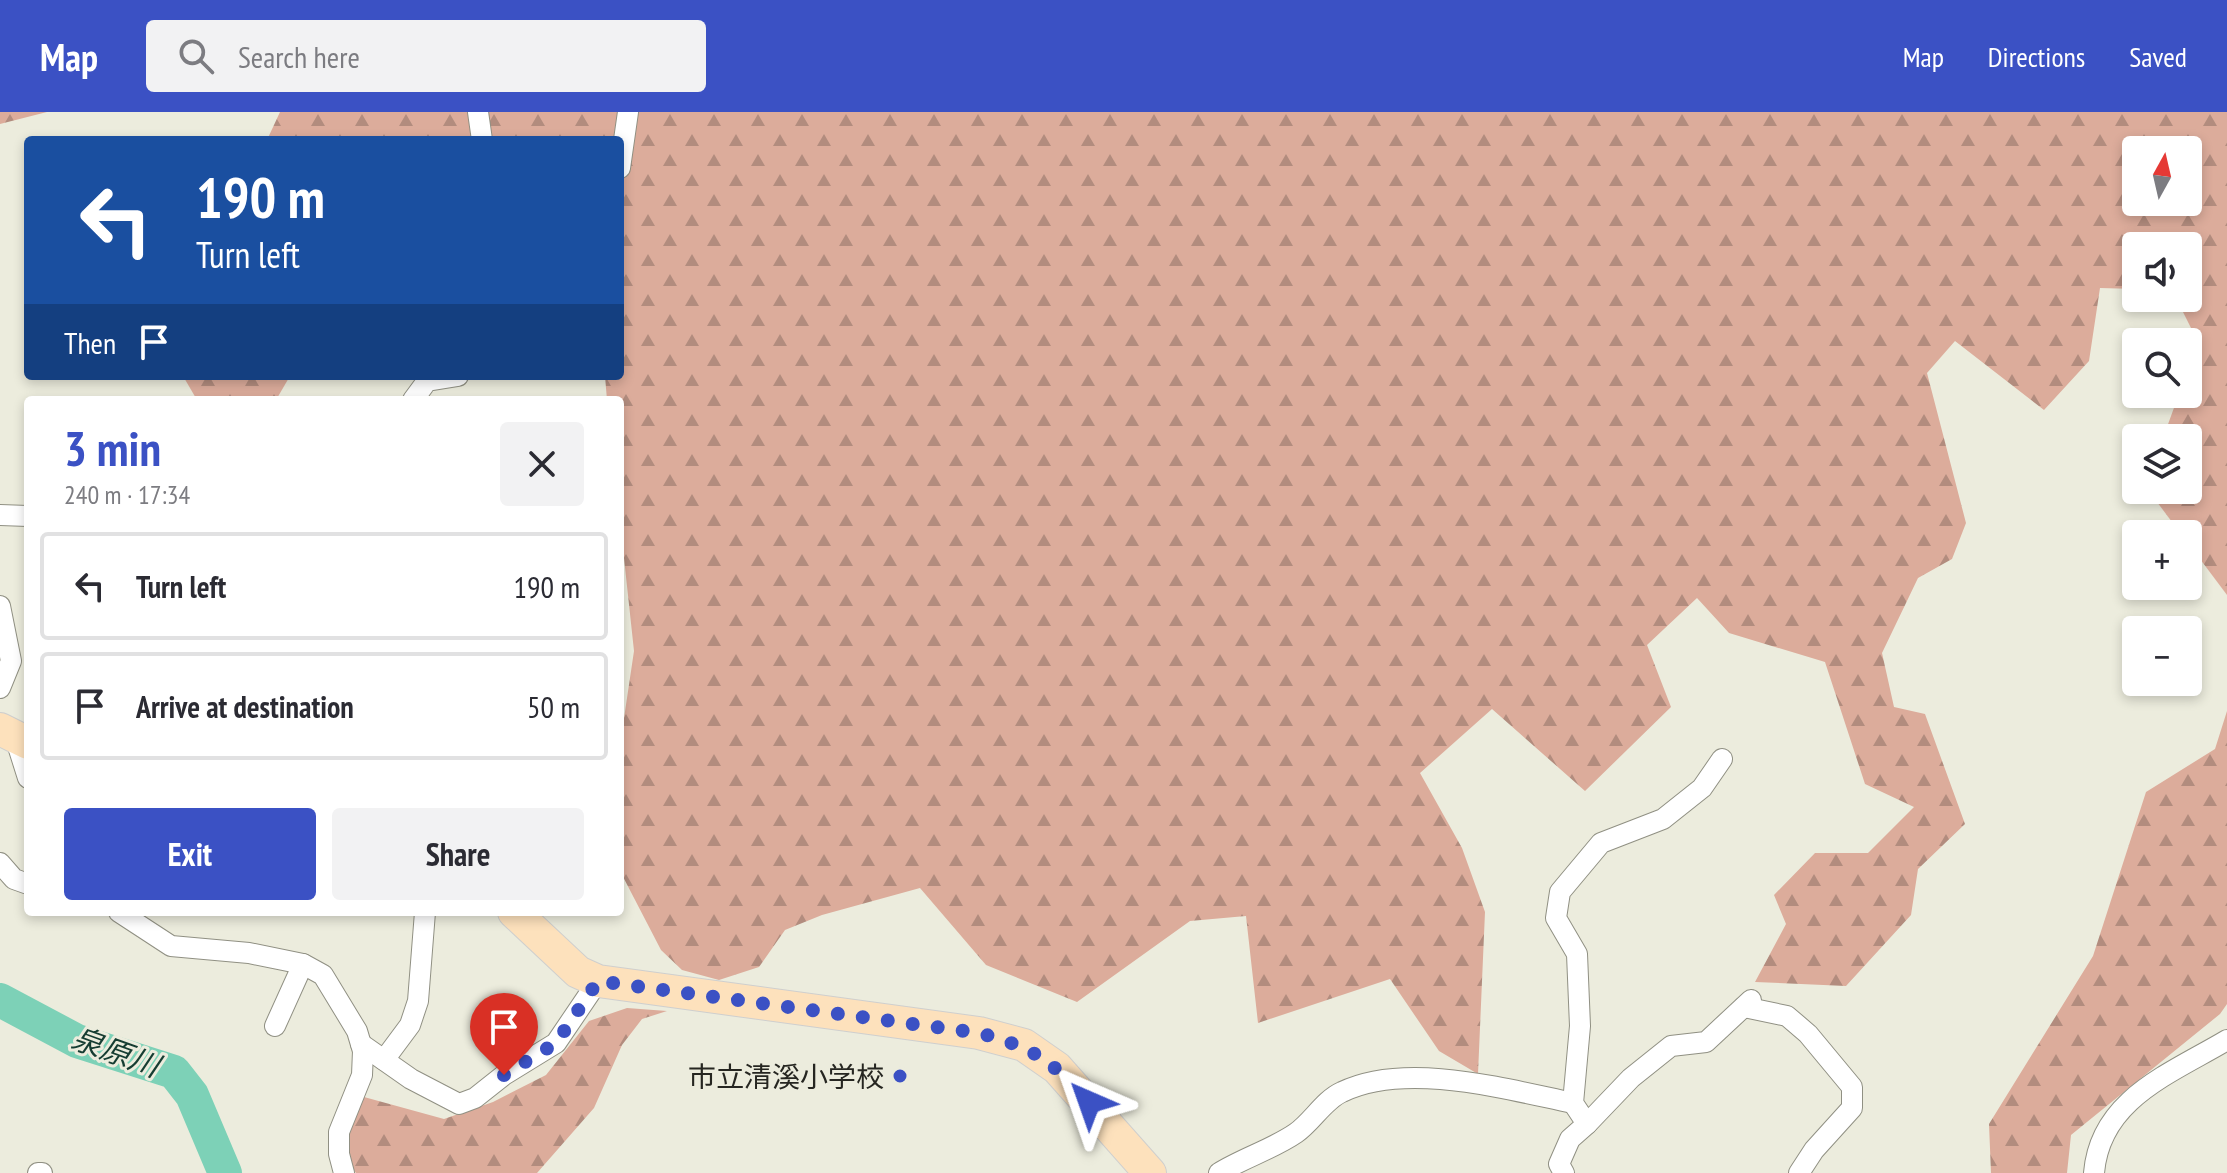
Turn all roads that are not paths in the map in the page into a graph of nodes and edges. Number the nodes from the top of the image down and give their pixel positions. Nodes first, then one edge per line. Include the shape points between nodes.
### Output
1 (478, 112) edge
2 (628, 112) edge
3 (481, 136) edge
4 (624, 140) edge
5 (433, 380) edge
6 (416, 396) edge
7 (0, 515) edge
8 (24, 516) edge
9 (0, 606) edge
10 (0, 688) edge
11 (15, 737) edge
12 (1722, 759) dead end
13 (24, 765) edge
14 (0, 863) edge
15 (24, 883) edge
16 (125, 916) edge
17 (425, 916) edge
18 (518, 916) edge
19 (303, 964) junction
20 (598, 981) junction
21 (275, 1026) dead end
22 (2227, 1040) edge
23 (361, 1044) junction
24 (384, 1060) junction
25 (1573, 1103) junction
26 (1587, 1124) junction
27 (344, 1173) edge
28 (1150, 1173) edge
29 (1219, 1173) edge
30 (1564, 1173) edge
31 (1799, 1173) edge
32 (2094, 1173) edge

1 - 3 street
2 - 4 street
5 - 6 street
7 - 8 street
9 - 10 street via 11,661
11 - 13 street
12 - 25 street via 1702,788 1663,819 1601,843 1560,892 1556,918 1577,954 1580,1026
14 - 15 street
16 - 19 street via 171,946
17 - 24 street via 418,1001 410,1025
18 - 20 main road via 578,972
19 - 21 street
19 - 23 street via 323,975
20 - 24 street via 556,1043 459,1104
20 - 28 main road via 979,1033 1024,1045 1057,1068
22 - 32 street via 2118,1111 2096,1147
23 - 24 street
23 - 27 street via 362,1075 339,1132
25 - 26 street
25 - 29 street via 1486,1085 1377,1080 1339,1092 1296,1133
26 - 30 street via 1570,1139 1559,1164
26 - 31 street via 1671,1046 1706,1042 1749,1002 1787,1016 1852,1087 1852,1108

